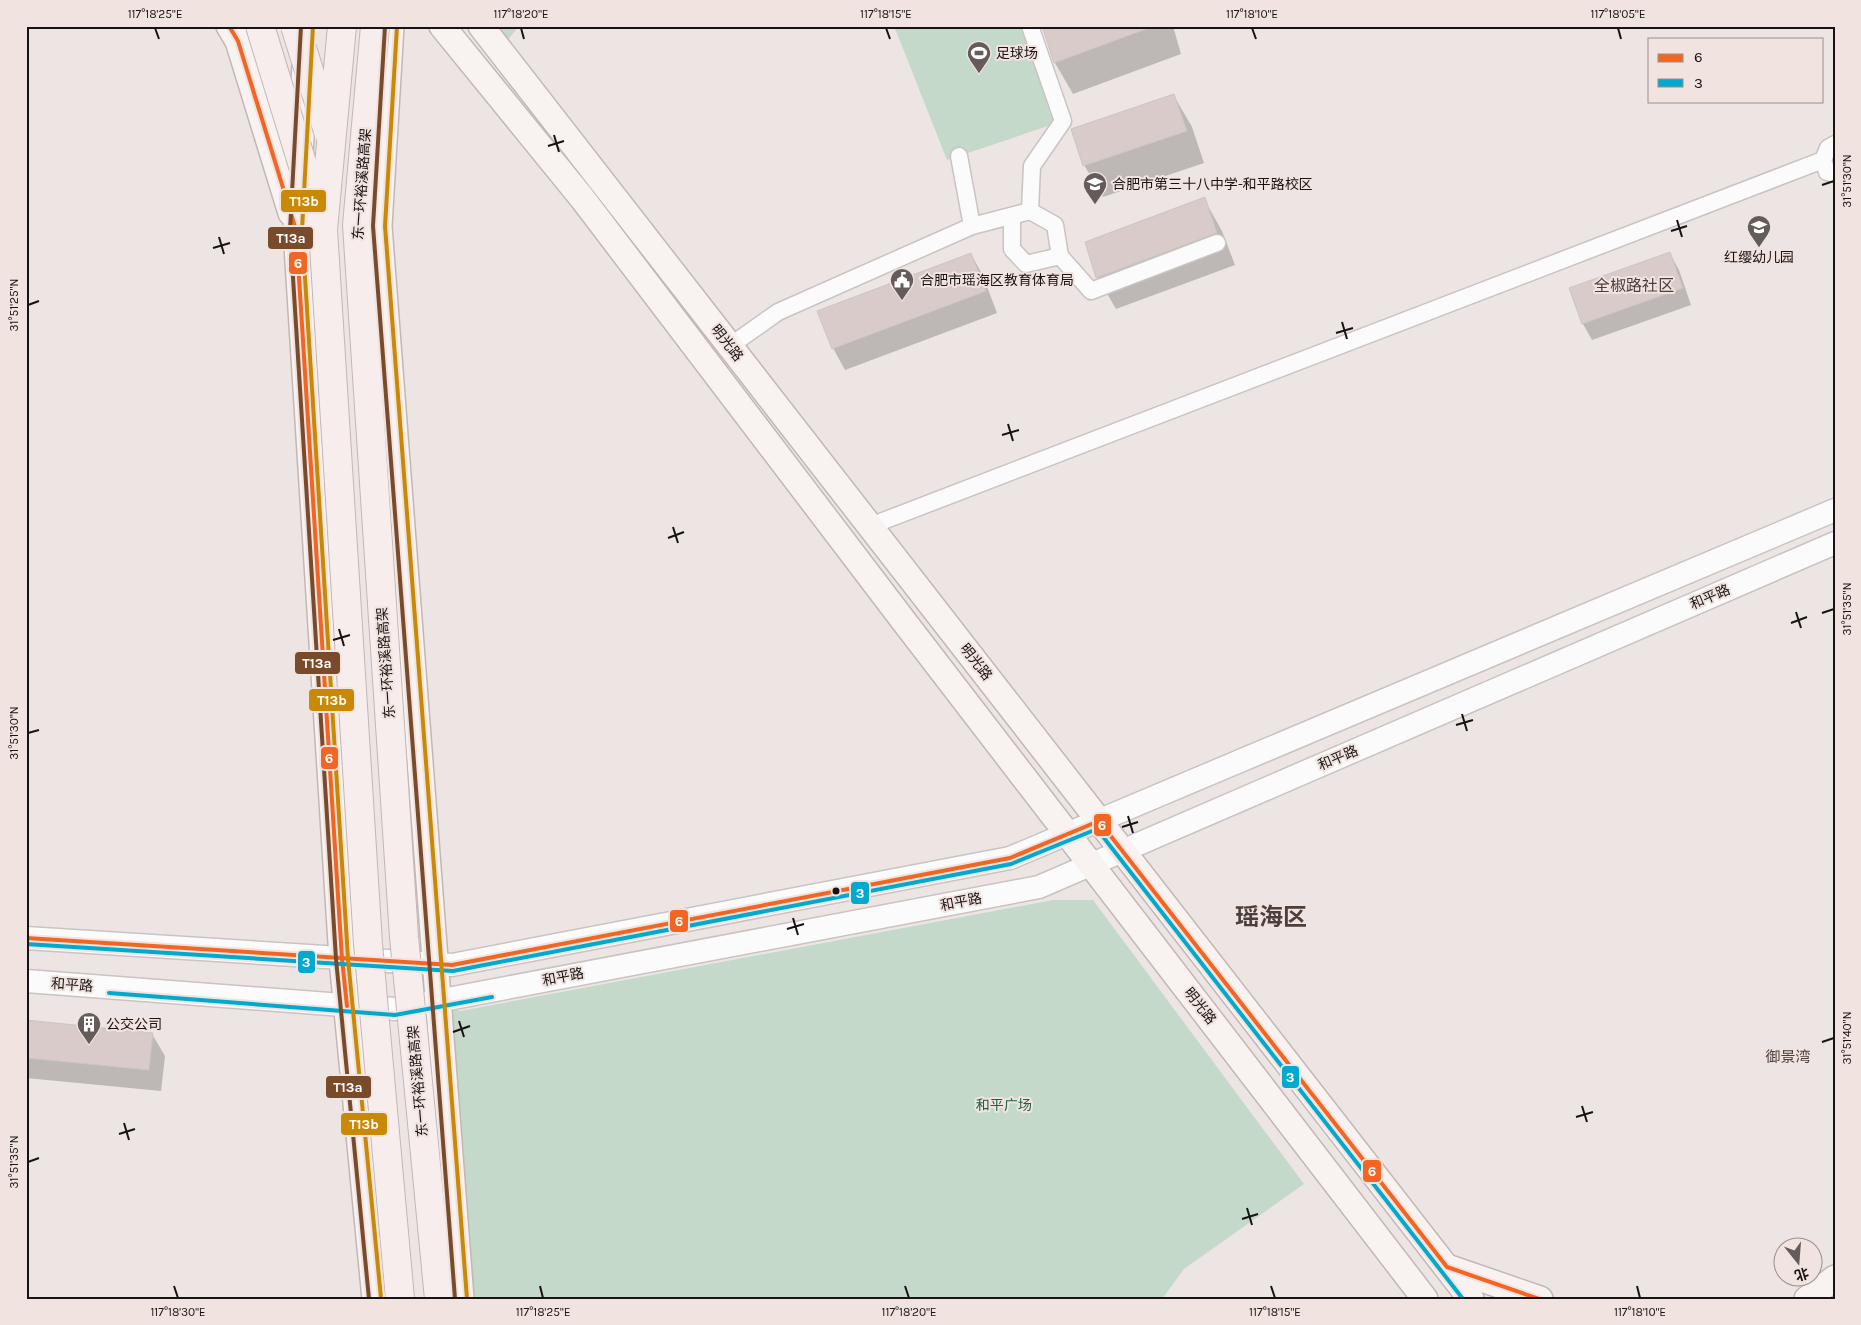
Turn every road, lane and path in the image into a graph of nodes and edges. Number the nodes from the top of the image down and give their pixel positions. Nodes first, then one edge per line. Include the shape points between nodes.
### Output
1 (229, 26) edge
2 (260, 26) edge
3 (295, 26) edge
4 (307, 26) edge
5 (342, 26) edge
6 (375, 26) edge
7 (391, 26) edge
8 (442, 26) edge
9 (481, 26) edge
10 (1030, 26) edge
11 (1835, 144) edge
12 (959, 156) dead end
13 (1823, 160) junction
14 (1835, 174) edge
15 (1030, 211) junction
16 (1012, 216) junction
17 (357, 225) junction
18 (972, 226) junction
19 (310, 230) junction
20 (1217, 243) dead end
21 (1060, 256) junction
22 (730, 346) junction
23 (1835, 510) edge
24 (870, 526) junction
25 (1835, 543) edge
26 (1099, 821) junction
27 (1068, 834) junction
28 (1122, 851) junction
29 (1091, 864) junction
30 (26, 938) edge
31 (342, 958) junction
32 (435, 964) junction
33 (26, 981) edge
34 (438, 1001) junction
35 (347, 1006) junction
36 (1447, 1267) junction
37 (1835, 1278) edge
38 (375, 1299) edge
39 (400, 1299) edge
40 (439, 1299) edge
41 (461, 1299) edge
42 (1425, 1299) edge
43 (1471, 1299) edge
44 (1540, 1299) edge
45 (1807, 1299) edge

1 - 19 main road via 238,41
2 - 19 highway, bridge
3 - 17 highway, bridge
4 - 19 main road
5 - 19 highway, bridge
6 - 17 highway, 东一环裕溪路高架, bridge
7 - 32 main road via 379,226
8 - 27 main road, 明光路 via 582,198
9 - 22 main road, 明光路
10 - 15 street via 1063,121 1032,166
11 - 13 street via 1828,148
12 - 18 street
13 - 14 street via 1827,172
13 - 24 street
15 - 16 street
15 - 21 street via 1055,225
16 - 18 street
16 - 21 street via 1012,249 1026,264
17 - 40 highway, 东一环裕溪路高架, bridge via 404,937
18 - 22 street via 778,312
19 - 31 main road
19 - 39 highway, bridge
20 - 21 street via 1091,291
22 - 24 main road, 明光路
23 - 26 main road
24 - 26 main road, 明光路
25 - 28 main road, 和平路
26 - 27 main road
26 - 28 main road, 明光路
27 - 29 main road, 明光路
27 - 32 main road via 1010,858 452,965
28 - 29 main road, 和平路
28 - 36 main road, 明光路
29 - 34 main road, 和平路 via 1038,887
29 - 42 main road, 明光路
30 - 31 main road
31 - 32 main road
31 - 35 main road
32 - 34 main road
33 - 35 main road, 和平路
34 - 35 main road, 和平路 via 394,1009
34 - 41 main road
35 - 38 main road
36 - 43 main road, 明光路
36 - 44 main road
37 - 45 main road

